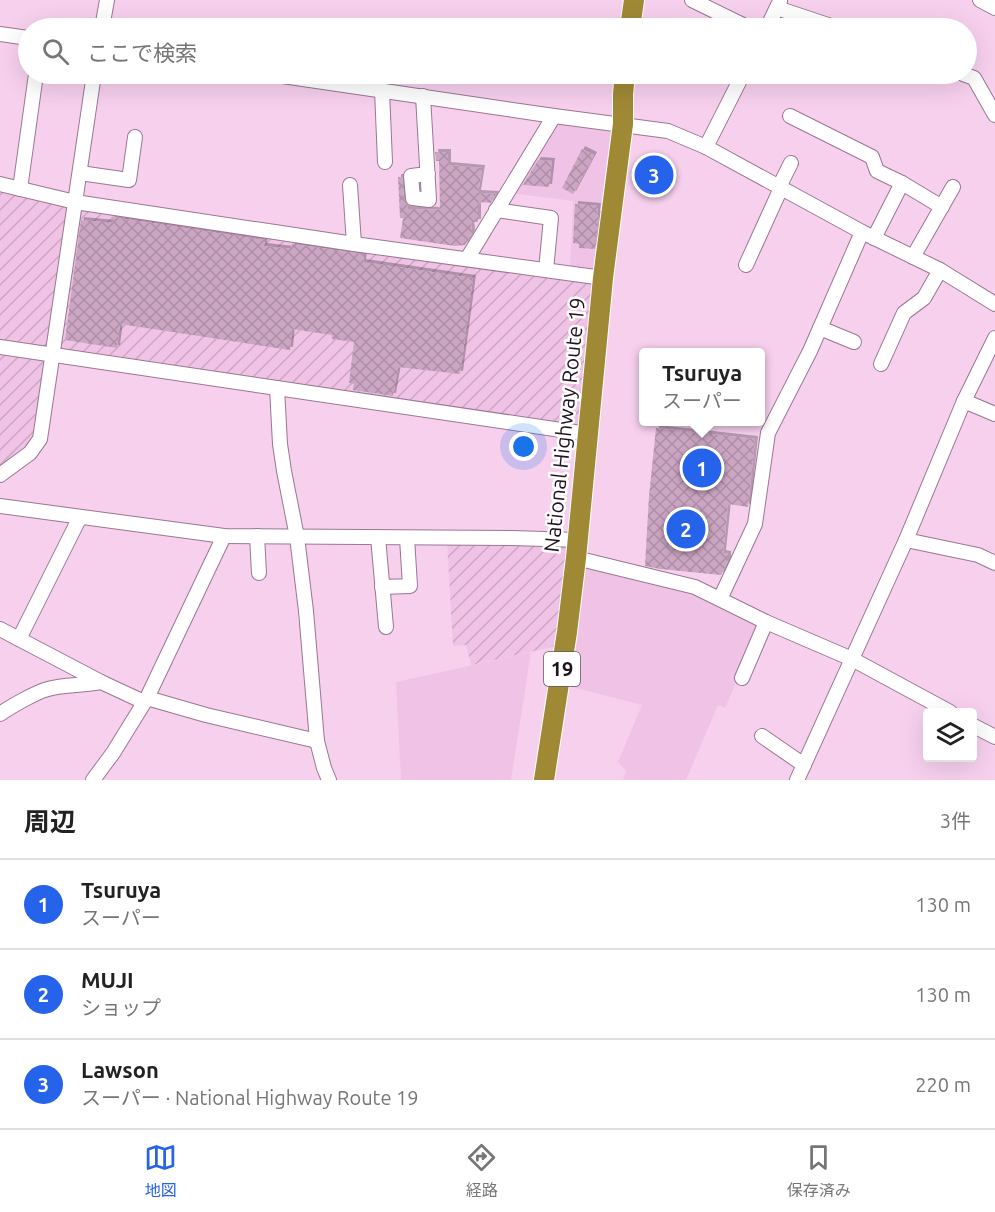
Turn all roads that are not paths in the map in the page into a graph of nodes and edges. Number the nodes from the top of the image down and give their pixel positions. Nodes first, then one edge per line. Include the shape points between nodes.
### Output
1 (107, 0) edge
2 (634, 0) edge
3 (692, 0) edge
4 (980, 0) edge
5 (779, 4) edge
6 (995, 8) edge
7 (104, 18) edge
8 (631, 18) edge
9 (728, 18) edge
10 (771, 18) edge
11 (813, 18) edge
12 (0, 34) edge
13 (18, 37) edge
14 (977, 83) edge
15 (35, 84) edge
16 (93, 84) edge
17 (350, 84) edge
18 (380, 84) edge
19 (624, 84) edge
20 (738, 84) edge
21 (380, 90) junction
22 (423, 96) junction
23 (796, 115) dead end
24 (995, 115) edge
25 (554, 116) junction
26 (623, 124) junction
27 (135, 137) dead end
28 (705, 147) junction
29 (385, 162) dead end
30 (792, 163) dead end
31 (80, 173) junction
32 (428, 174) dead end
33 (902, 183) junction
34 (0, 184) edge
35 (350, 185) dead end
36 (780, 188) junction
37 (953, 188) dead end
38 (20, 189) junction
39 (75, 202) junction
40 (942, 207) junction
41 (496, 210) junction
42 (868, 235) junction
43 (354, 244) junction
44 (913, 257) junction
45 (467, 259) junction
46 (746, 265) dead end
47 (546, 270) junction
48 (940, 270) junction
49 (603, 278) junction
50 (995, 304) edge
51 (820, 328) junction
52 (995, 338) edge
53 (854, 342) dead end
54 (0, 347) edge
55 (53, 355) junction
56 (886, 359) dead end
57 (277, 388) junction
58 (964, 401) junction
59 (995, 414) edge
60 (588, 434) junction
61 (0, 475) edge
62 (0, 506) edge
63 (80, 517) junction
64 (224, 536) junction
65 (257, 536) junction
66 (297, 537) junction
67 (378, 537) junction
68 (406, 538) junction
69 (906, 540) junction
70 (577, 549) junction
71 (995, 563) edge
72 (259, 573) dead end
73 (382, 587) junction
74 (720, 599) junction
75 (766, 622) junction
76 (386, 627) dead end
77 (0, 629) edge
78 (19, 639) junction
79 (852, 659) junction
80 (742, 678) dead end
81 (101, 682) junction
82 (145, 700) junction
83 (943, 708) edge
84 (0, 714) edge
85 (977, 728) edge
86 (762, 736) dead end
87 (995, 738) edge
88 (317, 741) junction
89 (804, 765) junction
90 (94, 780) edge
91 (329, 780) edge
92 (544, 780) edge
93 (797, 780) edge

1 - 7 street
2 - 8 highway
3 - 9 street
4 - 6 street
5 - 10 street
5 - 11 street
12 - 13 street
14 - 24 street
15 - 38 street
16 - 31 street
17 - 21 street
18 - 21 street
19 - 26 highway, National Highway Route 19 / 19
20 - 28 street
21 - 22 street
21 - 29 street
22 - 25 street
22 - 32 street
23 - 33 street via 872,157 877,171
25 - 26 street
25 - 41 street
26 - 28 street via 668,131
26 - 49 highway, National Highway Route 19 / 19
27 - 31 street via 129,180
28 - 36 street
30 - 36 street
31 - 39 street
33 - 40 street
33 - 42 street
34 - 38 street
35 - 43 street
36 - 42 street
36 - 46 street
37 - 40 street
38 - 39 street
39 - 43 street
39 - 55 street
40 - 44 street
41 - 45 street
41 - 47 street via 551,218
42 - 44 street
42 - 51 street
43 - 45 street
44 - 48 street
45 - 47 street
47 - 49 street
48 - 50 street
48 - 56 street via 924,298 904,313
49 - 60 highway, National Highway Route 19 / 19
51 - 53 street
51 - 74 street via 819,347 768,433 755,524
52 - 58 street
54 - 55 street
55 - 57 street
55 - 61 street via 40,439 30,453
57 - 60 street
57 - 66 street via 280,444
58 - 59 street
58 - 69 street
60 - 70 highway, National Highway Route 19 / 19
62 - 63 street
63 - 64 street
63 - 78 street
64 - 65 street
64 - 82 street
65 - 66 street
65 - 72 street
66 - 67 street
66 - 88 street
67 - 68 street
67 - 73 street
68 - 70 street
68 - 73 street via 410,586
69 - 71 street via 978,555
69 - 79 street
70 - 74 street via 695,587
70 - 92 highway, National Highway Route 19 / 19
73 - 76 street
74 - 75 street
75 - 79 street
75 - 80 street
77 - 78 street
78 - 81 street
79 - 83 street
79 - 89 street
81 - 82 street
81 - 84 street via 46,689
82 - 88 street
82 - 90 street
85 - 87 street
86 - 89 street
88 - 91 street
89 - 93 street

